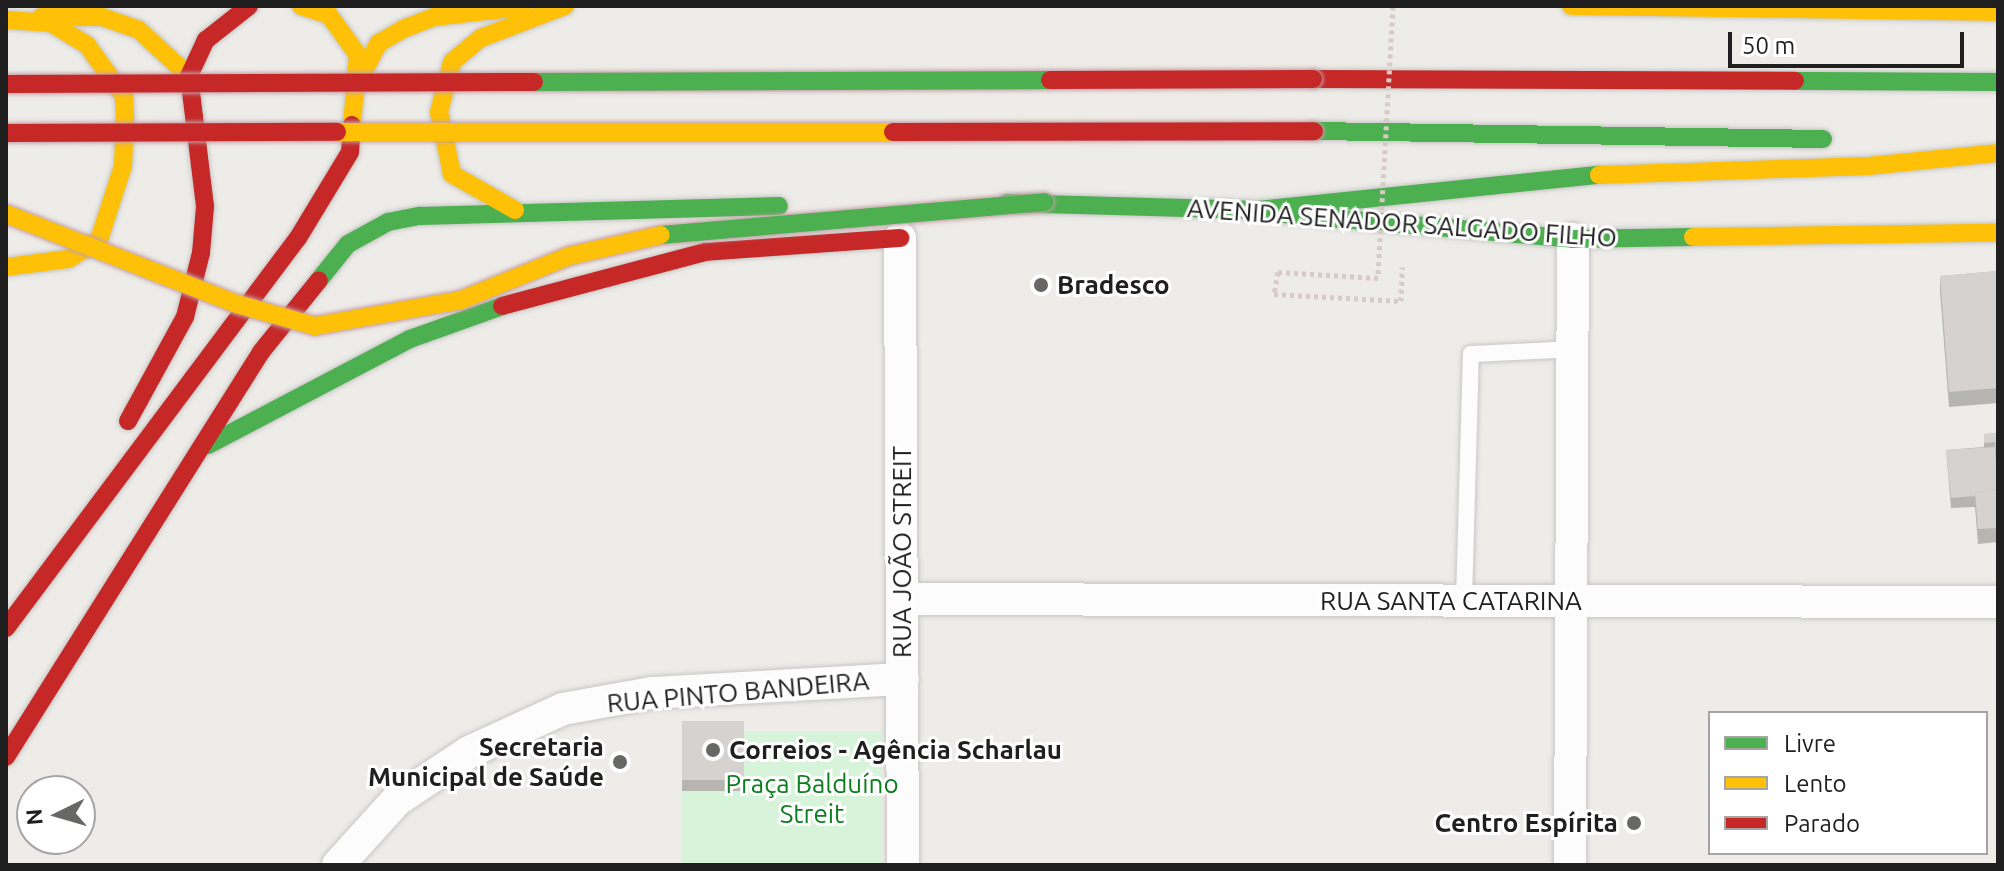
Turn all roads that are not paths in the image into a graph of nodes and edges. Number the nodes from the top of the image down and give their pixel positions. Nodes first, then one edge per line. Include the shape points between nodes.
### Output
1 (105, 6) edge
2 (249, 6) edge
3 (301, 6) edge
4 (528, 6) edge
5 (565, 6) edge
6 (1571, 6) edge
7 (1665, 6) edge
8 (1969, 7) edge
9 (1998, 12) edge
10 (6, 17) edge
11 (189, 76) junction
12 (360, 78) junction
13 (1998, 82) edge
14 (6, 84) edge
15 (6, 133) edge
16 (1839, 140) dead end
17 (1903, 141) dead end
18 (1998, 142) edge
19 (1998, 153) edge
20 (1045, 202) junction
21 (515, 210) junction
22 (1258, 210) junction
23 (6, 214) edge
24 (1998, 233) edge
25 (900, 238) joint
26 (1573, 239) junction
27 (6, 267) edge
28 (1572, 349) junction
29 (112, 444) dead end
30 (208, 445) junction
31 (34, 553) dead end
32 (6, 595) edge
33 (903, 599) junction
34 (1464, 601) junction
35 (1571, 602) junction
36 (1998, 602) edge
37 (6, 628) edge
38 (903, 679) junction
39 (6, 757) edge
40 (338, 865) edge
41 (903, 865) edge
42 (1570, 865) edge

1 - 10 main road
2 - 11 main road via 206,40
3 - 12 main road via 329,15 344,32 358,55
4 - 12 main road via 434,17 403,29 379,43
5 - 21 main road via 472,46 452,62 439,112 452,174
6 - 7 main road
7 - 8 main road
8 - 9 main road
10 - 11 main road via 102,17 162,45
10 - 27 main road via 51,23 87,45 124,96 125,118 120,180 99,240 68,259
11 - 29 main road via 205,206 185,317 159,376
12 - 37 main road via 350,152 298,238
13 - 14 main road, bridge
15 - 16 main road, bridge via 1314,131
17 - 18 main road
19 - 22 main road via 1869,166 1563,176
20 - 21 main road
20 - 22 main road, AVENIDA SENADOR SALGADO FILHO
20 - 23 main road, bridge via 669,233 569,256 461,300 315,326 237,304
21 - 30 main road via 388,222 348,244 261,352
22 - 26 main road, AVENIDA SENADOR SALGADO FILHO
24 - 26 main road, AVENIDA SENADOR SALGADO FILHO
25 - 30 main road via 705,252 555,287 410,339
25 - 33 street, RUA JOÃO STREIT
26 - 28 street
28 - 34 lane via 1471,354
28 - 35 street
30 - 39 main road
31 - 32 main road
33 - 34 street, RUA SANTA CATARINA
33 - 38 street, RUA JOÃO STREIT
34 - 35 street, RUA SANTA CATARINA
35 - 36 street, RUA SANTA CATARINA
35 - 42 street
38 - 40 street, RUA PINTO BANDEIRA via 652,693 563,709 469,752 397,800
38 - 41 street, RUA JOÃO STREIT

